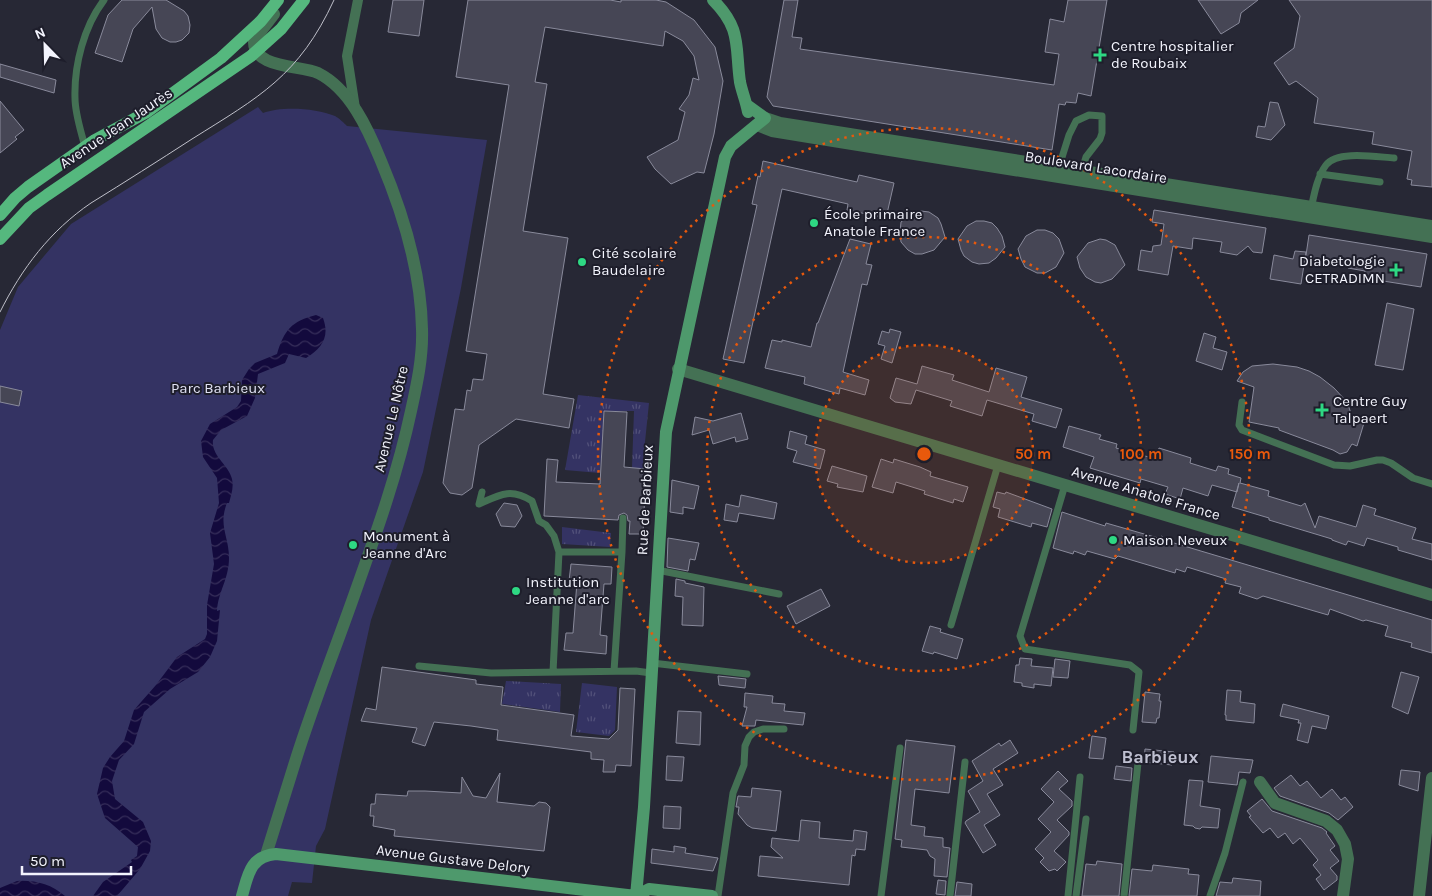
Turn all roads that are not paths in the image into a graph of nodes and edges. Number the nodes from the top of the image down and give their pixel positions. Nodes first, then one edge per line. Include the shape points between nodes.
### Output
1 (104, 0) edge
2 (279, 0) edge
3 (304, 0) edge
4 (358, 0) edge
5 (715, 0) edge
6 (257, 51) junction
7 (355, 109) junction
8 (761, 121) junction
9 (86, 147) junction
10 (1394, 158) dead end
11 (1058, 172) junction
12 (1320, 174) junction
13 (1081, 175) junction
14 (1380, 182) dead end
15 (1310, 212) junction
16 (0, 215) edge
17 (1432, 226) edge
18 (1432, 237) edge
19 (0, 239) edge
20 (678, 369) junction
21 (1242, 402) dead end
22 (998, 465) junction
23 (1432, 484) edge
24 (1065, 485) junction
25 (482, 492) dead end
26 (623, 518) dead end
27 (559, 552) junction
28 (622, 552) junction
29 (657, 570) junction
30 (779, 594) dead end
31 (1432, 595) edge
32 (951, 625) dead end
33 (419, 666) dead end
34 (652, 668) junction
35 (614, 671) junction
36 (554, 672) junction
37 (747, 674) dead end
38 (784, 729) dead end
39 (1133, 730) dead end
40 (900, 748) dead end
41 (965, 762) dead end
42 (1138, 763) dead end
43 (1080, 777) dead end
44 (1432, 778) edge
45 (1243, 782) dead end
46 (1260, 782) dead end
47 (1086, 819) dead end
48 (266, 856) junction
49 (242, 896) edge
50 (636, 896) edge
51 (712, 896) edge
52 (718, 896) edge
53 (881, 896) edge
54 (950, 896) edge
55 (1068, 896) edge
56 (1076, 896) edge
57 (1124, 896) edge
58 (1210, 896) edge
59 (1343, 896) edge
60 (1419, 896) edge

1 - 9 lane via 86,33 77,69 75,99
2 - 6 street via 273,15 254,40
2 - 9 main road, Avenue Jean Jaurès via 262,21 221,58 147,112 110,130
3 - 6 main road, Avenue Jean Jaurès via 281,29
4 - 7 street via 347,56
5 - 8 main road via 736,35 740,82 747,105
6 - 7 street, Avenue Le Nôtre via 270,62 317,73 334,85
6 - 19 main road, Avenue Jean Jaurès via 47,194
7 - 48 street, Avenue Le Nôtre via 388,178 414,267 422,329 420,366 404,441 386,503 296,758
8 - 11 street, Boulevard Lacordaire
8 - 20 main road, Rue de Barbieux via 731,146 725,157
9 - 16 main road, Avenue Jean Jaurès via 28,187
10 - 12 lane via 1336,157
11 - 13 street, Boulevard Lacordaire
11 - 13 lane via 1076,121 1089,115 1102,116 1100,139 1086,158
12 - 14 lane
12 - 15 lane
13 - 15 street, Boulevard Lacordaire
15 - 17 street, Boulevard Lacordaire
15 - 18 street, Boulevard Lacordaire
20 - 22 street, Avenue Anatole France
20 - 29 main road, Rue de Barbieux via 666,432
21 - 23 lane via 1239,425 1242,430 1334,466 1383,460 1413,478
22 - 24 street, Avenue Anatole France
22 - 32 lane
24 - 31 street, Avenue Anatole France
24 - 39 lane via 1020,636 1025,649 1130,664 1139,672
25 - 27 lane via 479,504 501,494 520,494 532,501 539,521 554,536
26 - 28 lane
27 - 28 lane
27 - 36 lane
28 - 35 lane
29 - 30 lane
29 - 34 main road, Rue de Barbieux
33 - 36 lane via 491,673
34 - 35 lane
34 - 37 lane
34 - 50 main road, Rue de Barbieux
35 - 36 lane
38 - 52 lane via 763,729 748,737 744,765 733,793
40 - 53 lane
41 - 54 lane
42 - 57 lane
43 - 55 lane
44 - 60 street
45 - 58 lane
46 - 59 street via 1275,803 1326,821 1337,830 1345,844 1348,859
47 - 56 lane
48 - 49 main road, Avenue Le Nôtre via 251,867
48 - 50 main road, Avenue Gustave Delory via 284,854
50 - 51 main road, Avenue Gustave Delory via 649,889

